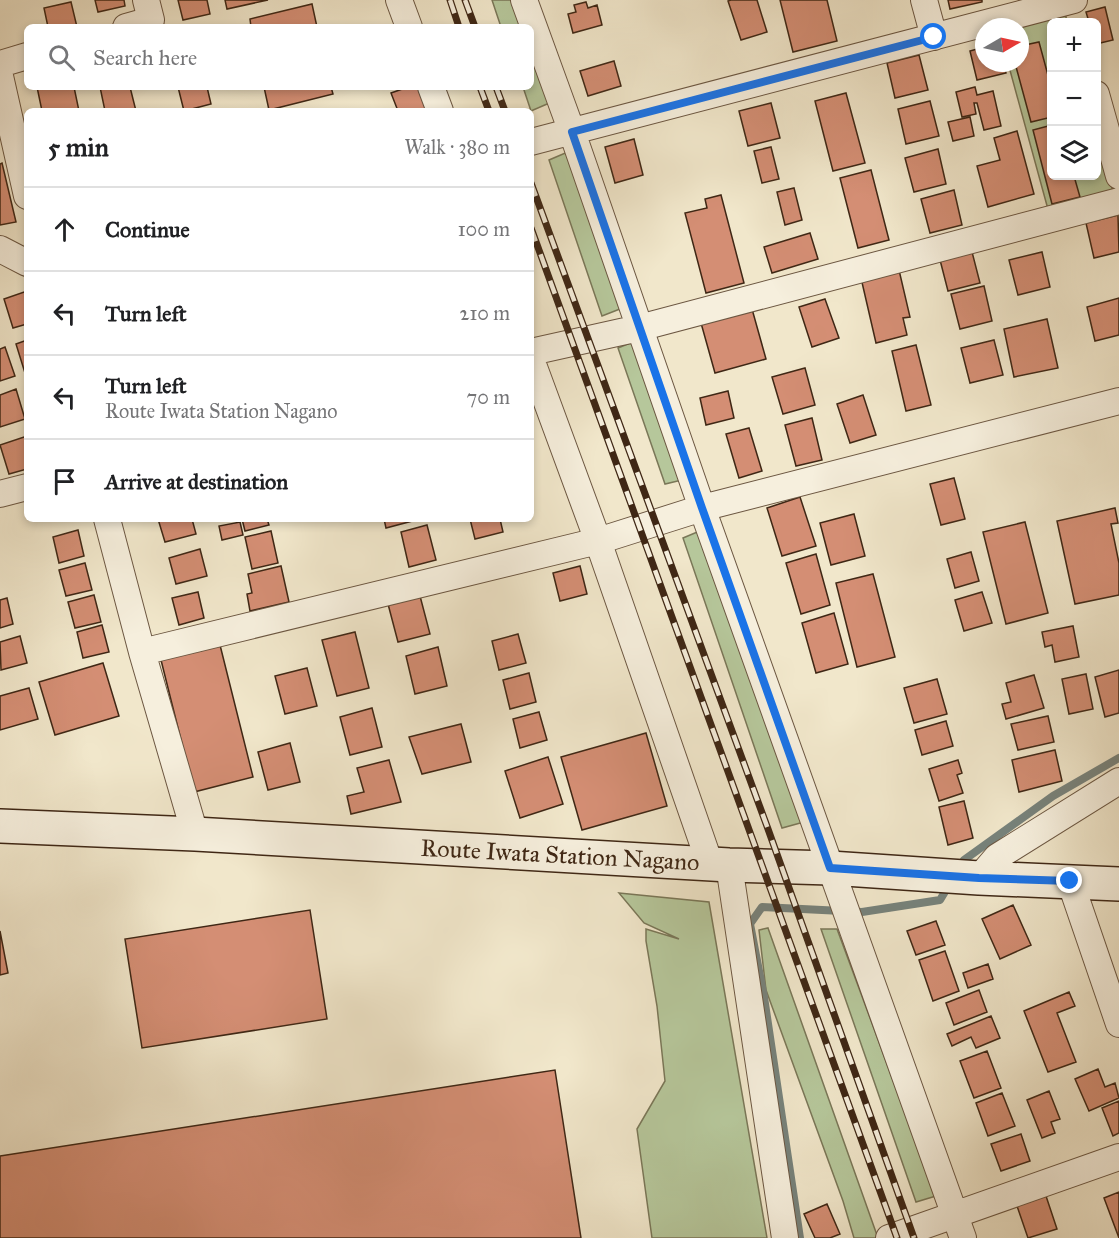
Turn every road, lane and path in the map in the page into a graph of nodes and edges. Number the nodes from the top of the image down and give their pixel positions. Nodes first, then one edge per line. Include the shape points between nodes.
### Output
1 (146, 0) edge
2 (399, 0) edge
3 (524, 0) edge
4 (924, 0) edge
5 (1072, 0) edge
6 (1076, 18) edge
7 (137, 24) edge
8 (408, 24) edge
9 (533, 24) edge
10 (534, 28) edge
11 (934, 37) junction
12 (24, 57) edge
13 (0, 64) edge
14 (0, 76) edge
15 (432, 90) edge
16 (439, 108) edge
17 (1101, 112) edge
18 (572, 132) junction
19 (534, 141) edge
20 (1119, 176) edge
21 (24, 183) edge
22 (1119, 201) edge
23 (0, 249) edge
24 (24, 261) edge
25 (639, 328) junction
26 (534, 351) edge
27 (534, 367) edge
28 (1119, 401) edge
29 (24, 489) edge
30 (0, 494) edge
31 (702, 508) junction
32 (108, 522) edge
33 (598, 541) junction
34 (142, 652) junction
35 (1119, 781) edge
36 (0, 826) edge
37 (195, 834) junction
38 (719, 865) junction
39 (830, 868) junction
40 (979, 878) junction
41 (1070, 881) junction
42 (1119, 884) edge
43 (1119, 1024) edge
44 (1119, 1157) edge
45 (959, 1227) edge
46 (785, 1238) edge
47 (889, 1238) edge

1 - 7 street via 151,20
2 - 8 street
3 - 9 street
4 - 11 street
5 - 6 street
5 - 11 street
10 - 18 street
11 - 18 street
12 - 13 street
14 - 21 street
15 - 16 street
17 - 20 street
18 - 19 street
18 - 25 street
22 - 25 street
23 - 24 street
25 - 26 street
25 - 31 street
27 - 33 street
28 - 31 street
29 - 30 street
31 - 33 street
31 - 39 street
32 - 34 street
33 - 34 street
33 - 38 street
34 - 37 street
35 - 40 street via 997,857
36 - 37 main road, Route Iwata Station Nagano
37 - 38 main road, Route Iwata Station Nagano
38 - 39 main road, Route Iwata Station Nagano
38 - 46 street
39 - 40 main road, Route Iwata Station Nagano
39 - 45 street
40 - 41 main road, Route Iwata Station Nagano
41 - 42 main road, Route Iwata Station Nagano
41 - 43 street
44 - 45 street
45 - 47 street

